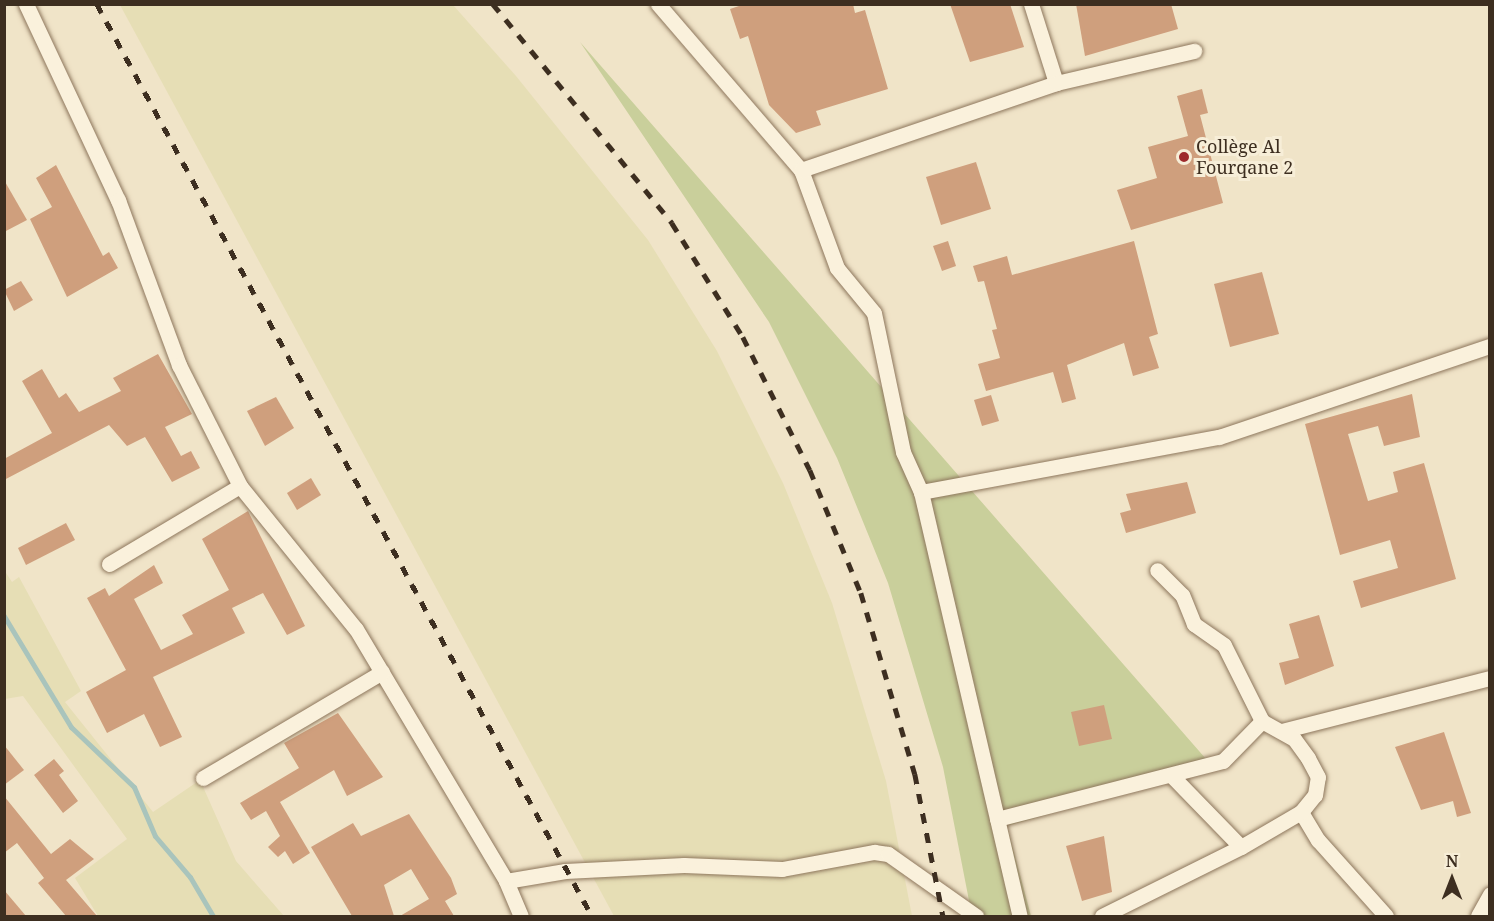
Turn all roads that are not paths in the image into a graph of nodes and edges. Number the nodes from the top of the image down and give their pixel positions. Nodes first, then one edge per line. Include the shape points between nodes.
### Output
1 (26, 4) edge
2 (658, 4) edge
3 (1031, 4) edge
4 (1194, 51) dead end
5 (1056, 83) junction
6 (801, 170) junction
7 (1490, 346) edge
8 (240, 486) junction
9 (921, 492) junction
10 (109, 564) dead end
11 (1157, 570) dead end
12 (382, 672) junction
13 (1490, 678) edge
14 (1262, 721) junction
15 (1282, 732) junction
16 (1171, 775) junction
17 (203, 778) dead end
18 (1301, 812) junction
19 (997, 819) junction
20 (1241, 847) junction
21 (506, 881) junction
22 (1490, 894) edge
23 (521, 916) edge
24 (976, 916) edge
25 (1020, 916) edge
26 (1102, 916) edge
27 (1386, 916) edge
28 (1478, 916) edge

1 - 8 street via 113,189 179,365
2 - 6 street
3 - 5 street
4 - 5 street
5 - 6 street
6 - 9 street via 837,268 874,313 903,452
7 - 9 street via 1219,437
8 - 10 street
8 - 12 street via 356,629
9 - 19 street
11 - 14 street via 1182,595 1194,624 1224,645
12 - 17 street
12 - 21 street
13 - 15 street
14 - 15 street
14 - 16 street via 1223,761
15 - 18 street via 1294,739 1317,777 1315,795
16 - 19 street
16 - 20 street
18 - 20 street
18 - 27 street via 1318,840
19 - 25 street
20 - 26 street
21 - 23 street
21 - 24 street via 565,871 684,865 782,869 874,852 888,854
22 - 28 street

